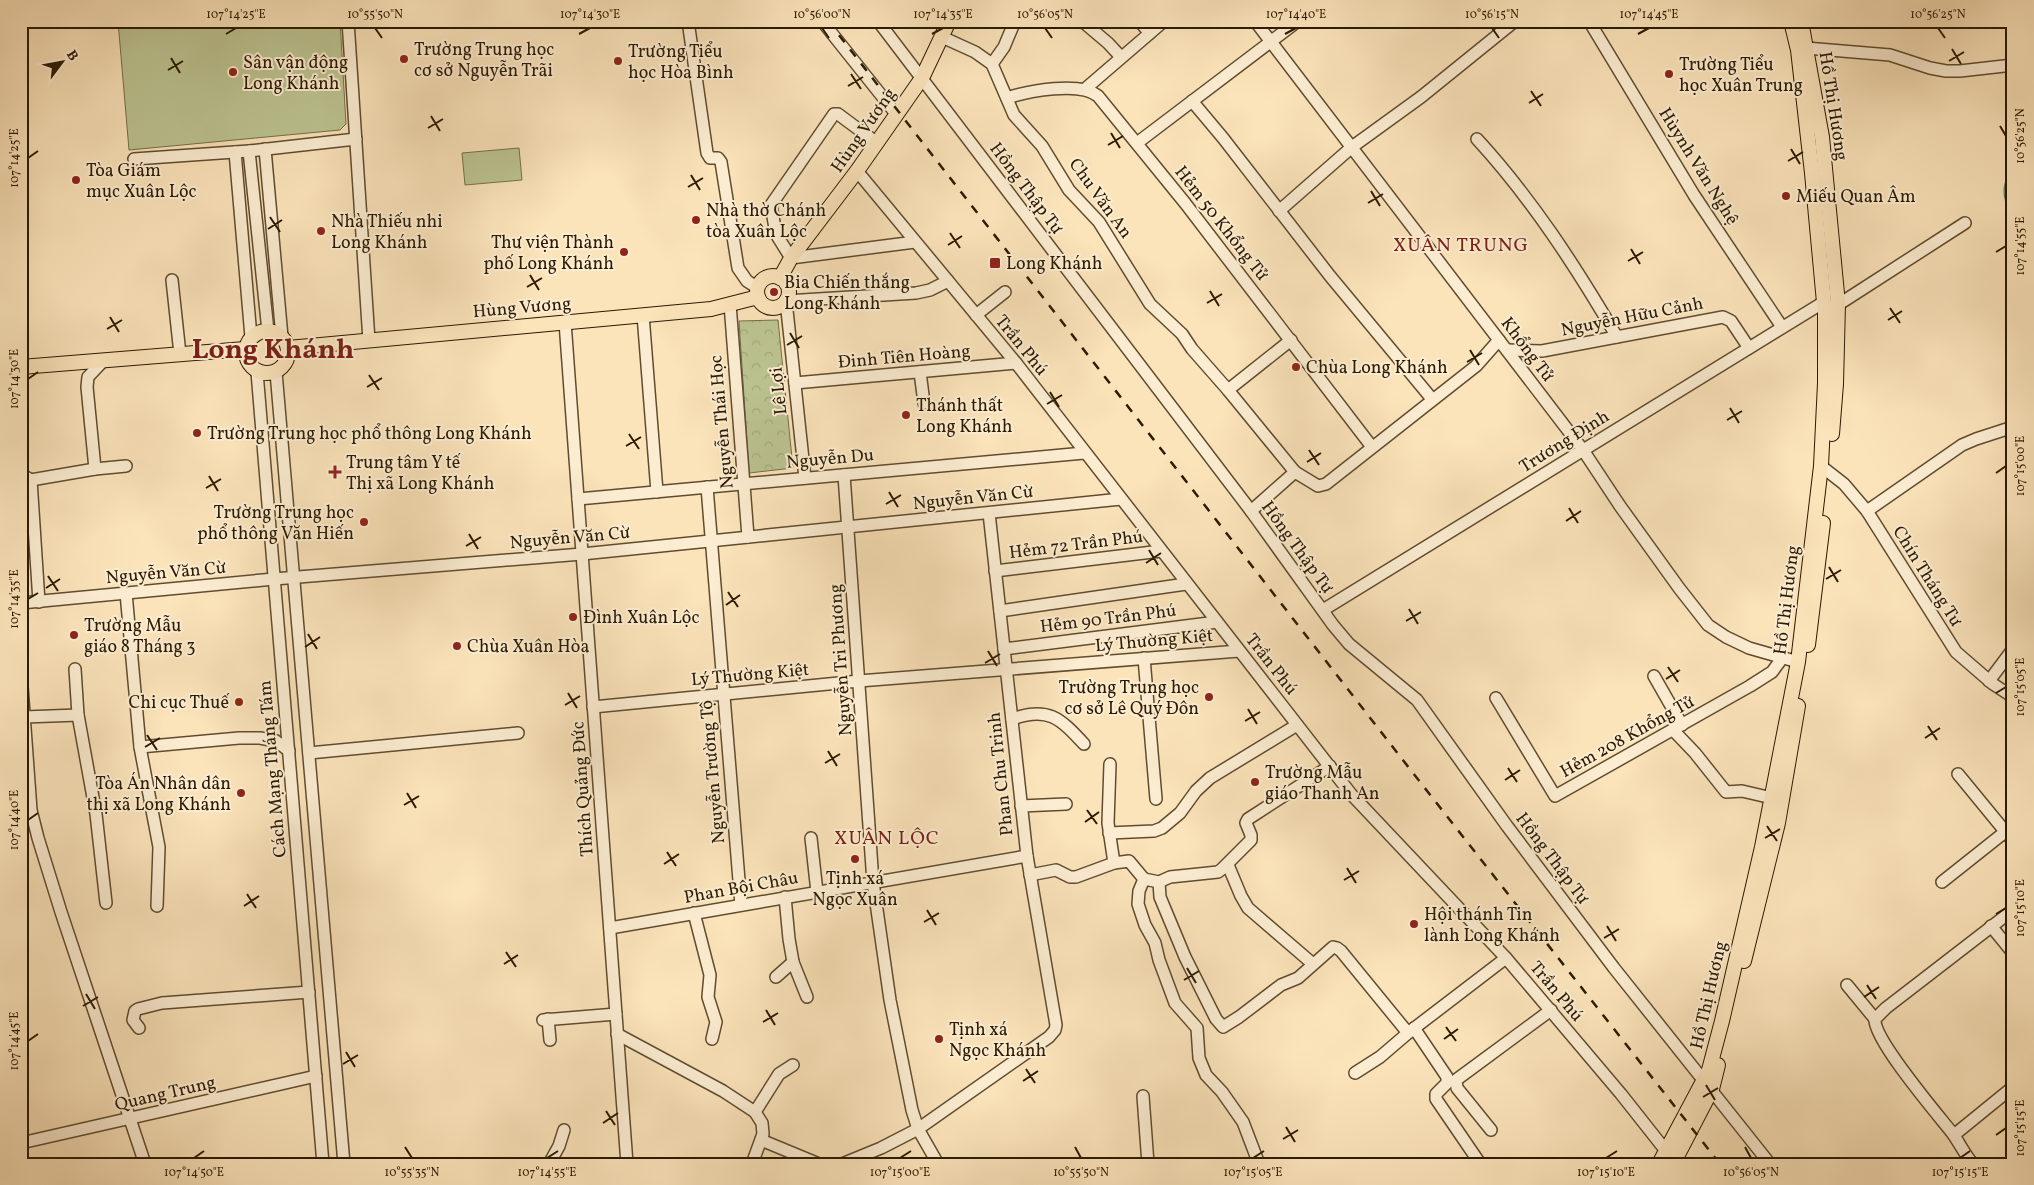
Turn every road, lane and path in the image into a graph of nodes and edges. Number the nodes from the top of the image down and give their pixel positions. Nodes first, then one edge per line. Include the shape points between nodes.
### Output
1 (348, 21) edge
2 (688, 21) edge
3 (822, 21) edge
4 (878, 21) edge
5 (949, 21) edge
6 (1015, 21) edge
7 (1082, 21) edge
8 (1140, 21) edge
9 (1164, 21) edge
10 (1255, 21) edge
11 (1298, 21) edge
12 (1515, 21) edge
13 (1589, 21) edge
14 (1791, 21) edge
15 (1801, 21) edge
16 (1150, 33) junction
17 (942, 36) junction
18 (1272, 42) junction
19 (1806, 48) junction
20 (1121, 57) junction
21 (992, 64) junction
22 (2013, 65) edge
23 (922, 78) junction
24 (1085, 89) junction
25 (1008, 98) junction
26 (1192, 101) junction
27 (897, 115) junction
28 (356, 139) junction
29 (1477, 139) dead end
30 (877, 143) junction
31 (1138, 144) junction
32 (1352, 147) junction
33 (266, 149) junction
34 (249, 151) junction
35 (235, 152) junction
36 (134, 160) dead end
37 (857, 171) junction
38 (1279, 211) junction
39 (1965, 222) dead end
40 (915, 242) junction
41 (791, 258) junction
42 (780, 278) junction
43 (172, 280) dead end
44 (948, 281) junction
45 (758, 292) junction
46 (1005, 292) dead end
47 (1838, 300) junction
48 (786, 301) junction
49 (730, 304) junction
50 (1824, 307) junction
51 (643, 315) junction
52 (976, 315) junction
53 (565, 322) junction
54 (1782, 327) junction
55 (268, 331) junction
56 (1617, 337) junction
57 (1291, 340) junction
58 (1499, 340) junction
59 (369, 341) junction
60 (285, 342) junction
61 (248, 343) junction
62 (1749, 348) junction
63 (1507, 350) junction
64 (180, 354) junction
65 (104, 360) junction
66 (1016, 363) junction
67 (21, 367) edge
68 (257, 372) junction
69 (276, 372) junction
70 (920, 372) junction
71 (795, 383) junction
72 (1228, 390) junction
73 (1432, 399) junction
74 (924, 403) dead end
75 (2013, 427) edge
76 (1372, 447) junction
77 (1583, 450) junction
78 (1084, 453) junction
79 (126, 466) dead end
80 (95, 469) junction
81 (1825, 469) junction
82 (1295, 472) junction
83 (21, 474) edge
84 (844, 475) junction
85 (805, 478) junction
86 (26, 480) edge
87 (744, 484) junction
88 (707, 487) junction
89 (656, 492) junction
90 (578, 499) junction
91 (1121, 499) junction
92 (1867, 511) junction
93 (1251, 512) junction
94 (989, 513) junction
95 (848, 527) junction
96 (748, 537) junction
97 (711, 541) junction
98 (1161, 551) junction
99 (582, 554) junction
100 (995, 571) junction
101 (294, 578) junction
102 (274, 580) junction
103 (1186, 584) junction
104 (126, 594) junction
105 (39, 602) junction
106 (21, 603) edge
107 (1323, 610) junction
108 (1000, 611) junction
109 (1217, 622) junction
110 (1004, 649) junction
111 (2013, 649) edge
112 (1239, 650) junction
113 (1783, 657) junction
114 (1144, 658) junction
115 (1798, 662) junction
116 (76, 669) dead end
117 (1006, 670) junction
118 (21, 672) edge
119 (1654, 676) dead end
120 (1989, 681) junction
121 (859, 682) junction
122 (724, 694) junction
123 (2013, 697) edge
124 (1496, 698) dead end
125 (593, 707) junction
126 (78, 715) junction
127 (24, 717) junction
128 (1012, 719) junction
129 (1297, 725) junction
130 (1678, 728) junction
131 (518, 733) dead end
132 (1084, 744) dead end
133 (140, 747) junction
134 (288, 751) junction
135 (309, 753) junction
136 (1110, 764) dead end
137 (1330, 766) junction
138 (1958, 774) dead end
139 (1772, 798) junction
140 (1156, 799) dead end
141 (1066, 804) dead end
142 (1021, 806) junction
143 (1109, 834) junction
144 (2009, 836) edge
145 (811, 838) dead end
146 (1027, 856) junction
147 (1114, 863) junction
148 (1228, 865) junction
149 (1030, 875) junction
150 (1144, 879) junction
151 (873, 882) junction
152 (1159, 882) junction
153 (1942, 882) dead end
154 (817, 892) junction
155 (786, 897) junction
156 (106, 903) dead end
157 (741, 905) junction
158 (157, 906) dead end
159 (2013, 910) edge
160 (694, 913) junction
161 (1991, 926) junction
162 (610, 928) junction
163 (2013, 953) edge
164 (1506, 958) junction
165 (793, 962) junction
166 (1313, 964) junction
167 (776, 977) dead end
168 (1847, 985) dead end
169 (309, 992) junction
170 (807, 997) dead end
171 (1551, 1010) junction
172 (616, 1014) junction
173 (1216, 1019) junction
174 (1875, 1019) junction
175 (139, 1028) dead end
176 (1197, 1028) junction
177 (1411, 1030) junction
178 (617, 1034) junction
179 (712, 1039) dead end
180 (550, 1040) dead end
181 (793, 1065) dead end
182 (1355, 1073) dead end
183 (316, 1076) junction
184 (1708, 1084) junction
185 (2013, 1087) edge
186 (1143, 1096) dead end
187 (755, 1112) junction
188 (130, 1119) junction
189 (918, 1129) junction
190 (564, 1130) dead end
191 (1491, 1130) dead end
192 (1954, 1135) junction
193 (761, 1140) junction
194 (21, 1143) edge
195 (1672, 1160) edge
196 (1479, 1162) dead end
197 (145, 1164) edge
198 (323, 1164) edge
199 (344, 1164) edge
200 (549, 1164) edge
201 (627, 1164) edge
202 (752, 1164) edge
203 (819, 1164) edge
204 (842, 1164) edge
205 (938, 1164) edge
206 (1148, 1164) edge
207 (1259, 1164) edge
208 (1659, 1164) edge
209 (1770, 1164) edge
210 (1972, 1164) edge

1 - 28 street
2 - 45 street via 707,154 721,162 738,268
3 - 27 street
4 - 23 street, Hồng Thập Tự
5 - 17 main road, Hùng Vương
6 - 21 street via 1004,47
7 - 20 street
8 - 16 street
9 - 16 street
10 - 18 street, Khổng Tử
11 - 18 street
12 - 32 street via 1421,97
13 - 54 street, Hùynh Văn Nghệ via 1686,181
14 - 50 main road, Hồ Thị Hương via 1799,59
15 - 19 main road, Hồ Thị Hương
16 - 20 street
17 - 21 street
17 - 23 main road, Hùng Vương
18 - 26 street
18 - 32 street, Khổng Tử
19 - 22 street via 1890,55 1946,71
19 - 47 main road, Hồ Thị Hương via 1822,137
20 - 24 street
21 - 25 street, Chu Văn An
23 - 27 main road, Hùng Vương
23 - 93 street, Hồng Thập Tự
24 - 25 street via 1038,90
24 - 31 street, Hẻm 50 Khổng Tử via 1098,96
25 - 72 street, Chu Văn An via 1014,115 1042,146 1069,190 1099,222 1150,304 1182,334
26 - 31 street
26 - 38 street
27 - 30 main road, Hùng Vương
28 - 33 street
28 - 59 street
29 - 56 street via 1545,225 1589,288
30 - 37 main road, Hùng Vương
30 - 41 street via 838,114 831,117 771,205 776,234
31 - 57 street, Hẻm 50 Khổng Tử
32 - 38 street
32 - 58 street, Khổng Tử
33 - 34 street
33 - 60 street
34 - 35 street
34 - 55 street
35 - 36 street
35 - 61 street
37 - 40 street, Trần Phú
37 - 41 main road, Hùng Vương
38 - 73 street
39 - 47 street
40 - 41 street
40 - 44 street, Trần Phú
41 - 42 main road, Hùng Vương
42 - 45 main road via 766,278
42 - 48 main road via 788,288
43 - 64 street
44 - 48 street via 916,293
44 - 52 street, Trần Phú
45 - 48 main road via 763,304 772,308
45 - 49 main road, Hùng Vương
46 - 52 street
47 - 50 main road
47 - 81 main road, Hồ Thị Hương via 1836,384
48 - 71 street, Lê Lợi
49 - 51 main road, Hùng Vương
49 - 87 street, Nguyễn Thái Học
50 - 54 street, Trương Định
50 - 81 main road, Hồ Thị Hương
51 - 53 main road, Hùng Vương
51 - 89 street
52 - 66 street, Trần Phú
53 - 59 main road, Hùng Vương
53 - 90 street, Thích Quảng Đức
54 - 62 street, Trương Định
55 - 60 main road
55 - 61 main road via 256,334
56 - 62 street, Nguyễn Hữu Cảnh via 1723,317 1731,321
56 - 63 street, Nguyễn Hữu Cảnh via 1542,351
57 - 72 street
57 - 76 street, Hẻm 50 Khổng Tử
58 - 63 street, Khổng Tử
58 - 73 street via 1476,366
59 - 60 main road, Hùng Vương
60 - 69 main road via 288,358
61 - 64 main road
61 - 68 main road via 246,358
62 - 77 street, Trương Định
63 - 77 street, Khổng Tử
64 - 65 main road
65 - 67 main road
65 - 80 street via 88,377 87,387
66 - 70 street, Đinh Tiên Hoàng
66 - 78 street, Trần Phú
68 - 69 main road
68 - 102 street, Cách Mạng Tháng Tám
69 - 101 street
70 - 71 street, Đinh Tiên Hoàng
70 - 74 street
71 - 85 street, Lê Lợi
72 - 82 street, Chu Văn An
73 - 76 street
75 - 92 street via 1962,445
76 - 82 street via 1322,486
77 - 107 street, Trương Định
77 - 113 street, Khổng Tử via 1708,625 1736,642
78 - 84 street, Nguyễn Du
78 - 91 street, Trần Phú
79 - 80 street
80 - 86 street
81 - 92 street, Chín Tháng Tư via 1844,484
81 - 115 main road, Hồ Thị Hương
81 - 184 main road, Hồ Thị Hương via 1813,616 1778,823
82 - 93 street
83 - 86 street
84 - 85 street, Nguyễn Du
84 - 95 street, Nguyễn Tri Phương
85 - 87 street, Nguyễn Du
86 - 105 street
87 - 88 street, Nguyễn Du
87 - 96 street, Nguyễn Thái Học
88 - 89 street, Nguyễn Du
88 - 97 street, Nguyễn Trường Tộ
89 - 90 street, Nguyễn Du
90 - 99 street, Thích Quảng Đức
91 - 94 street, Nguyễn Văn Cừ
91 - 98 street, Trần Phú
92 - 120 street, Chín Tháng Tư via 1956,652
93 - 107 street, Hồng Thập Tự
94 - 95 street, Nguyễn Văn Cừ
94 - 100 street, Phan Chu Trinh
95 - 96 street, Nguyễn Văn Cừ
95 - 121 street, Nguyễn Tri Phương
96 - 97 street, Nguyễn Văn Cừ
97 - 99 street, Nguyễn Văn Cừ
97 - 122 street, Nguyễn Trường Tộ
98 - 100 street, Hẻm 72 Trần Phú
98 - 103 street, Trần Phú
99 - 101 street, Nguyễn Văn Cừ
99 - 125 street, Thích Quảng Đức
100 - 108 street, Phan Chu Trinh
101 - 102 street, Nguyễn Văn Cừ
101 - 135 street
102 - 104 street, Nguyễn Văn Cừ
102 - 134 street, Cách Mạng Tháng Tám
103 - 108 street
103 - 109 street, Trần Phú
104 - 105 street, Nguyễn Văn Cừ
104 - 133 street
105 - 106 street, Nguyễn Văn Cừ
107 - 184 street, Hồng Thập Tự via 1349,644 1417,700 1506,826 1614,968
108 - 110 street, Phan Chu Trinh
109 - 110 street, Hẻm 90 Trần Phú
109 - 112 street, Trần Phú
110 - 117 street, Phan Chu Trinh
111 - 120 street
112 - 114 street, Lý Thường Kiệt
112 - 129 street, Trần Phú
113 - 115 street, Khổng Tử
113 - 130 street, Hẻm 208 Khổng Tử via 1761,680
114 - 117 street, Lý Thường Kiệt
114 - 140 street
115 - 139 main road, Hồ Thị Hương
116 - 126 street
117 - 121 street, Lý Thường Kiệt
117 - 128 street, Phan Chu Trinh
118 - 127 street
119 - 130 street
120 - 123 street, Chín Tháng Tư
121 - 122 street, Lý Thường Kiệt
121 - 151 street, Nguyễn Tri Phương
122 - 125 street, Lý Thường Kiệt
122 - 157 street, Nguyễn Trường Tộ
124 - 130 street, Hẻm 208 Khổng Tử via 1554,796
125 - 162 street, Thích Quảng Đức
126 - 127 street
126 - 156 street via 96,814
127 - 188 street via 31,810 38,838
128 - 132 street via 1028,713 1049,715 1065,724
128 - 142 street, Phan Chu Trinh
129 - 137 street, Trần Phú
129 - 143 street via 1210,778 1180,813 1162,828
130 - 139 street via 1726,792 1742,791
131 - 135 street
133 - 134 street via 260,738 276,741
133 - 158 street via 159,847
134 - 169 street, Cách Mạng Tháng Tám
135 - 199 street
136 - 143 street
137 - 148 street via 1248,819 1246,823 1251,840
137 - 164 street, Trần Phú via 1371,817
138 - 144 street
139 - 184 main road, Hồ Thị Hương
141 - 142 street
142 - 146 street, Phan Chu Trinh
143 - 147 street
144 - 153 street
145 - 154 street
146 - 149 street, Phan Chu Trinh
146 - 151 street, Phan Bội Châu
147 - 149 street via 1076,878 1056,870
147 - 150 street via 1129,861
148 - 152 street via 1218,872 1170,877
148 - 166 street via 1248,908
149 - 189 street, Phan Chu Trinh via 1055,1030
150 - 152 street
150 - 176 street via 1138,898 1145,925 1155,943 1175,1003
151 - 154 street, Phan Bội Châu
151 - 189 street, Nguyễn Tri Phương via 890,1000
152 - 173 street via 1160,897
154 - 155 street, Phan Bội Châu
155 - 157 street, Phan Bội Châu
155 - 165 street
157 - 160 street, Phan Bội Châu
159 - 161 street
160 - 162 street, Phan Bội Châu
160 - 179 street via 710,975 708,997 716,1022
161 - 163 street
161 - 174 street
162 - 172 street, Thích Quảng Đức
164 - 171 street, Trần Phú
164 - 177 street
165 - 167 street
165 - 170 street
166 - 173 street via 1298,978 1281,985 1226,1026
166 - 177 street via 1329,949 1337,948
168 - 174 street
169 - 175 street via 162,1003 135,1012 133,1020
169 - 183 street, Cách Mạng Tháng Tám
171 - 191 street via 1456,1080 1457,1088
171 - 195 street, Trần Phú
172 - 178 street, Thích Quảng Đức
172 - 180 street via 545,1019
173 - 176 street
174 - 192 street via 1877,1029 1897,1061
176 - 207 street via 1199,1058 1206,1075 1243,1122
177 - 182 street via 1380,1057
177 - 196 street via 1447,1077 1447,1083 1436,1094 1436,1099
178 - 187 street
178 - 201 street, Thích Quảng Đức
181 - 187 street via 779,1074
183 - 188 street, Quang Trung
183 - 198 street, Cách Mạng Tháng Tám
184 - 195 main road, Hồ Thị Hương
184 - 209 street, Hồng Thập Tự
185 - 192 street
186 - 206 street
187 - 193 street via 762,1123
188 - 194 street, Quang Trung
188 - 197 street
189 - 204 street
189 - 205 street, Nguyễn Tri Phương
190 - 200 street
192 - 210 street
193 - 202 street
193 - 203 street
195 - 208 main road, Hồ Thị Hương

